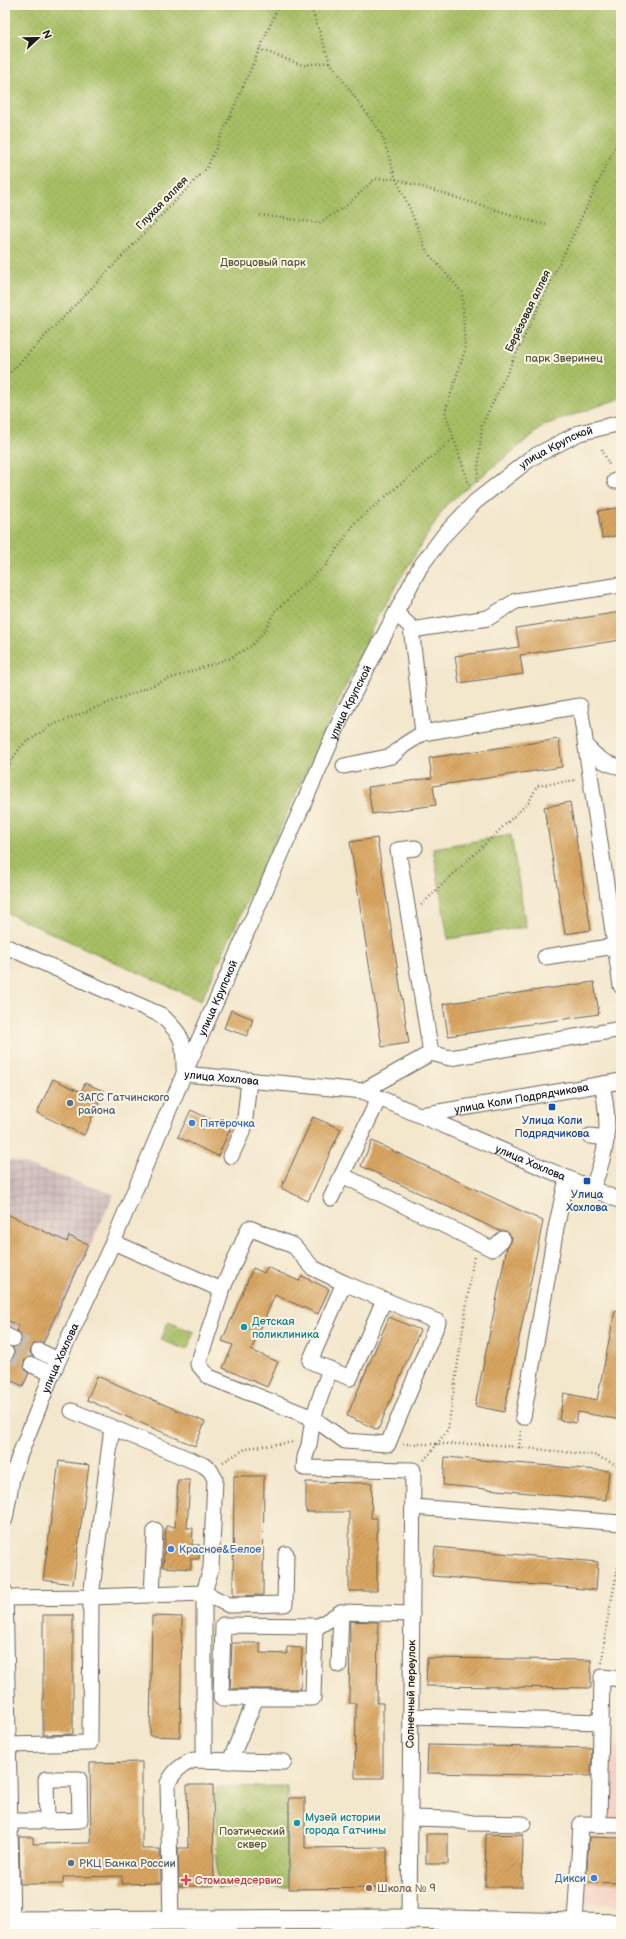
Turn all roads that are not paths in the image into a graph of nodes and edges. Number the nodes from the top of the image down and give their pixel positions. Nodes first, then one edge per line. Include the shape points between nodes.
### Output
1 (621, 423) edge
2 (621, 585) edge
3 (396, 613) junction
4 (412, 630) junction
5 (423, 733) junction
6 (586, 746) junction
7 (344, 766) dead end
8 (621, 767) edge
9 (415, 848) dead end
10 (5, 946) edge
11 (615, 946) junction
12 (545, 957) dead end
13 (621, 986) edge
14 (621, 1027) edge
15 (431, 1054) junction
16 (184, 1074) junction
17 (249, 1080) junction
18 (621, 1081) edge
19 (602, 1084) junction
20 (363, 1091) junction
21 (379, 1098) junction
22 (480, 1105) junction
23 (421, 1115) junction
24 (590, 1136) dead end
25 (473, 1137) junction
26 (607, 1138) junction
27 (231, 1156) dead end
28 (342, 1175) junction
29 (567, 1178) junction
30 (592, 1189) junction
31 (331, 1198) dead end
32 (621, 1202) edge
33 (503, 1239) dead end
34 (113, 1242) junction
35 (344, 1283) junction
36 (222, 1290) junction
37 (384, 1300) junction
38 (39, 1351) tunnel mouth
39 (58, 1360) junction
40 (32, 1365) tunnel mouth
41 (330, 1369) junction
42 (52, 1374) junction
43 (72, 1411) dead end
44 (523, 1417) dead end
45 (314, 1418) junction
46 (112, 1427) junction
47 (413, 1507) junction
48 (5, 1519) edge
49 (621, 1523) edge
50 (155, 1530) dead end
51 (286, 1554) dead end
52 (5, 1592) edge
53 (204, 1593) junction
54 (152, 1595) junction
55 (91, 1597) junction
56 (5, 1598) edge
57 (341, 1612) junction
58 (412, 1614) junction
59 (315, 1626) junction
60 (339, 1665) dead end
61 (621, 1679) edge
62 (256, 1698) junction
63 (411, 1716) junction
64 (600, 1722) junction
65 (8, 1745) junction
66 (204, 1760) junction
67 (230, 1761) junction
68 (284, 1762) dead end
69 (410, 1818) junction
70 (9, 1821) junction
71 (46, 1821) dead end
72 (523, 1824) dead end
73 (599, 1824) junction
74 (621, 1825) edge
75 (409, 1919) junction
76 (170, 1920) junction
77 (8, 1921) edge
78 (621, 1924) edge
79 (583, 1926) edge
80 (121, 1927) edge
81 (226, 1927) edge

1 - 3 street, улица Крупской via 579,433 537,454 475,502 444,535 420,567
2 - 4 street via 516,601 488,618
3 - 4 street
3 - 16 street, улица Крупской via 343,714
4 - 5 street
5 - 6 street via 580,706
5 - 7 street via 392,756
6 - 8 street via 608,765
6 - 11 street
9 - 15 street via 398,850
10 - 16 street via 161,1014 177,1030 184,1044
11 - 12 street
11 - 13 street
14 - 15 street via 616,1030 450,1058
15 - 20 street
16 - 17 street, улица Хохлова
16 - 34 street, улица Хохлова
17 - 20 street, улица Хохлова
17 - 27 street via 244,1128
18 - 19 street, улица Коли Подрядчикова
19 - 22 street, улица Коли Подрядчикова
19 - 26 street
20 - 21 street, улица Хохлова
21 - 23 street, улица Хохлова
21 - 28 street
22 - 23 street, улица Коли Подрядчикова
22 - 25 street via 467,1114 466,1125
23 - 25 street, улица Хохлова
24 - 26 street
25 - 29 street, улица Хохлова
26 - 30 street via 601,1166
28 - 31 street
28 - 33 street via 492,1249
29 - 30 street, улица Хохлова
29 - 44 street
30 - 32 street, улица Хохлова
34 - 36 street
34 - 39 street, улица Хохлова
35 - 36 street via 313,1268 294,1246 249,1228
35 - 37 street
35 - 41 street via 310,1361
36 - 45 street via 198,1364 208,1377
37 - 41 street via 350,1378
37 - 45 street via 438,1322 388,1444 345,1441
38 - 39 street
39 - 42 street, улица Хохлова
40 - 42 street
41 - 45 street
42 - 48 street, улица Хохлова via 12,1478
43 - 46 street
45 - 47 street, Солнечный переулок via 304,1457 304,1468 414,1470
46 - 53 street via 210,1470 215,1479 211,1568
46 - 55 street
47 - 49 street
47 - 58 street, Солнечный переулок
50 - 54 street
51 - 53 street via 285,1604 229,1605
52 - 56 street
53 - 54 street
53 - 66 street
54 - 55 street
55 - 56 street
55 - 65 street via 90,1743
56 - 65 street
57 - 58 street
57 - 59 street
57 - 60 street
58 - 63 street, Солнечный переулок
59 - 62 street via 314,1698
59 - 62 street via 222,1625 221,1698
61 - 64 street via 602,1677
62 - 67 street
63 - 64 street
63 - 69 street, Солнечный переулок
64 - 73 street
65 - 70 street
66 - 67 street
66 - 76 street via 185,1763 171,1776 168,1783
67 - 68 street
69 - 72 street via 448,1819 472,1824
69 - 75 street, Солнечный переулок
70 - 71 street
70 - 77 street
73 - 74 street
73 - 79 street via 581,1824
75 - 79 main road
75 - 81 main road
76 - 80 main road
76 - 81 main road
77 - 80 main road
78 - 79 main road

